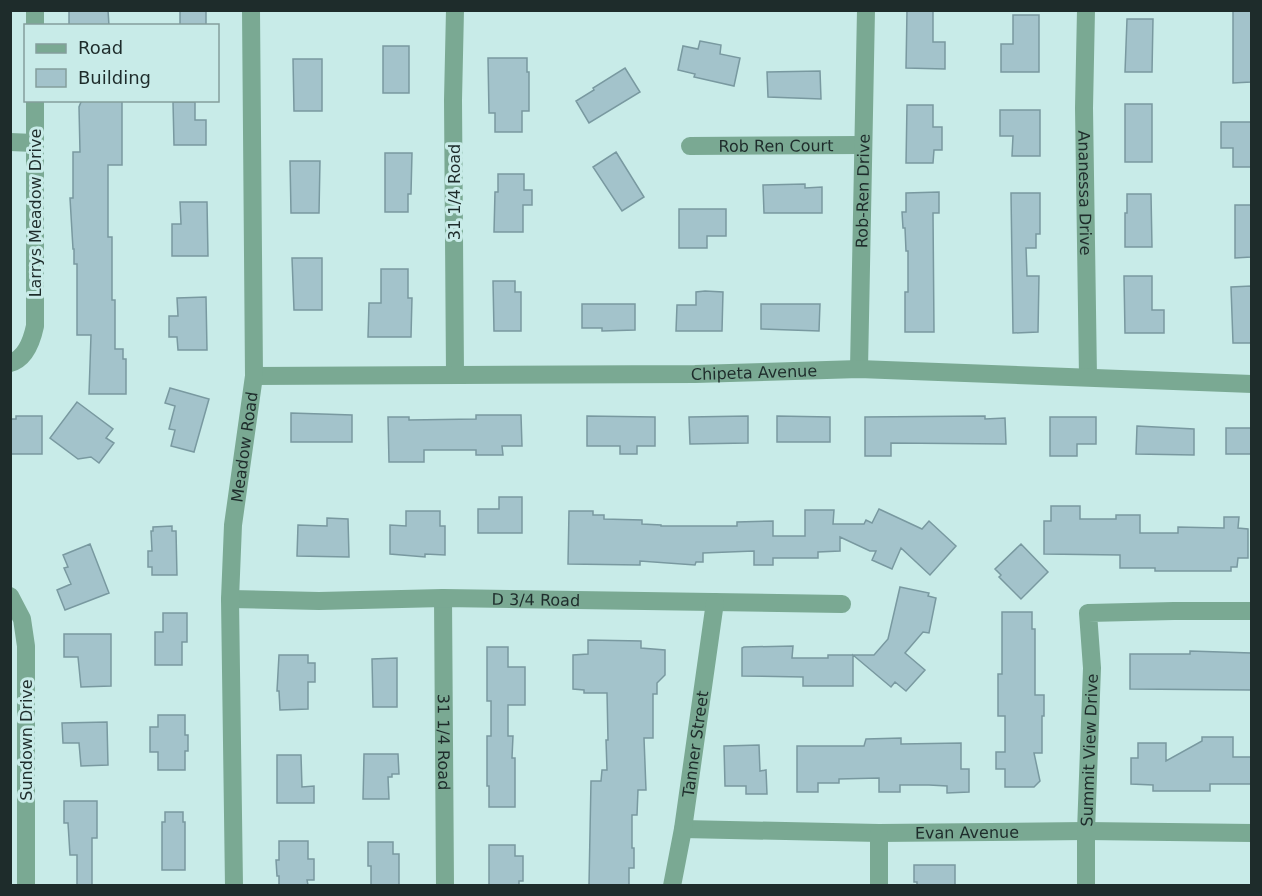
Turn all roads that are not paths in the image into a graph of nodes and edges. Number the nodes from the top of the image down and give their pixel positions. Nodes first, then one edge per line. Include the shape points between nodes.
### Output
1 (251, 10) edge
2 (455, 10) edge
3 (866, 10) edge
4 (1086, 10) edge
5 (34, 102) edge
6 (10, 142) edge
7 (34, 143) junction
8 (862, 145) junction
9 (690, 146) dead end
10 (10, 363) edge
11 (859, 369) junction
12 (455, 374) junction
13 (254, 375) junction
14 (1088, 377) junction
15 (1251, 384) edge
16 (11, 597) edge
17 (443, 598) junction
18 (230, 599) junction
19 (715, 602) junction
20 (842, 604) dead end
21 (1251, 611) edge
22 (683, 829) junction
23 (1086, 831) junction
24 (879, 833) junction
25 (1251, 833) edge
26 (26, 885) edge
27 (234, 885) edge
28 (446, 885) edge
29 (672, 885) edge
30 (879, 885) edge
31 (1086, 885) edge

1 - 13 street, Meadow Road
2 - 12 street, 31 1/4 Road
3 - 8 street, Rob-Ren Drive
4 - 14 street, Ananessa Drive
5 - 7 street, Larrys Meadow Drive
6 - 7 street
7 - 10 street, Larrys Meadow Drive via 35,326 32,341
8 - 9 street, Rob Ren Court
8 - 11 street, Rob-Ren Drive
11 - 12 street, Chipeta Avenue
11 - 14 street, Chipeta Avenue
12 - 13 street, Chipeta Avenue
13 - 18 street, Meadow Road via 233,525
14 - 15 street, Chipeta Avenue
16 - 26 street, Sundown Drive via 22,619 26,646
17 - 18 street, D 3/4 Road
17 - 19 street, D 3/4 Road
17 - 28 street, 31 1/4 Road
18 - 27 street, Meadow Road
19 - 20 street, D 3/4 Road
19 - 22 street, Tanner Street
21 - 23 street, Summit View Drive via 1088,613 1092,668
22 - 24 street, Evan Avenue
22 - 29 street, Tanner Street
23 - 24 street, Evan Avenue
23 - 25 street, Evan Avenue
23 - 31 street, Summit View Drive
24 - 30 street

